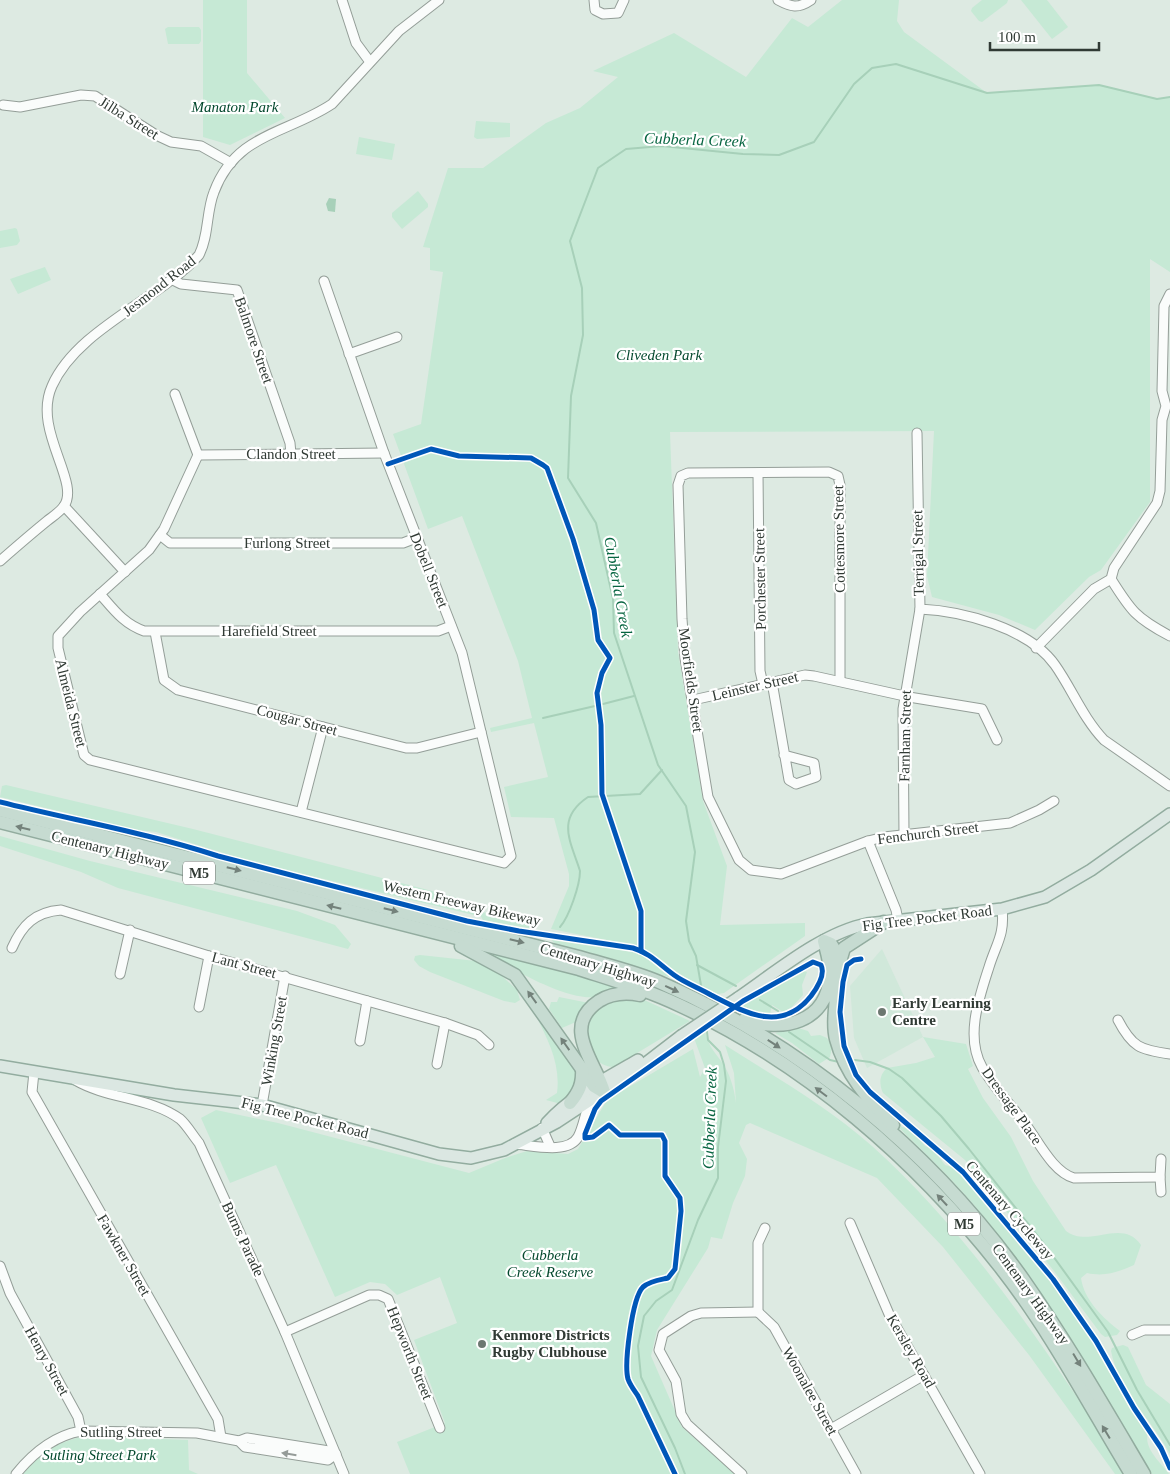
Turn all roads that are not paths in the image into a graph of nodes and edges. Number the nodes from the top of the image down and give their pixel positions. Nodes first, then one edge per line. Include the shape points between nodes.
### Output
1 (342, 0) edge
2 (439, 0) edge
3 (594, 0) edge
4 (624, 0) edge
5 (778, 0) edge
6 (811, 0) edge
7 (370, 62) junction
8 (1, 103) edge
9 (231, 163) junction
10 (171, 278) junction
11 (324, 281) dead end
12 (1170, 294) edge
13 (397, 337) dead end
14 (349, 354) junction
15 (174, 394) dead end
16 (1168, 406) edge
17 (917, 433) dead end
18 (198, 454) junction
19 (291, 454) junction
20 (384, 454) junction
21 (758, 473) junction
22 (678, 485) joint
23 (64, 506) junction
24 (160, 535) junction
25 (416, 538) junction
26 (0, 561) edge
27 (125, 572) junction
28 (1111, 579) junction
29 (100, 594) junction
30 (920, 609) junction
31 (451, 626) junction
32 (155, 632) junction
33 (1170, 636) edge
34 (1036, 648) junction
35 (840, 680) junction
36 (767, 683) junction
37 (904, 696) junction
38 (693, 700) junction
39 (323, 727) junction
40 (481, 732) junction
41 (997, 740) dead end
42 (784, 755) dead end
43 (1170, 786) edge
44 (1054, 801) dead end
45 (0, 810) edge
46 (301, 812) junction
47 (1170, 814) edge
48 (0, 822) edge
49 (904, 835) junction
50 (868, 841) junction
51 (504, 862) joint
52 (744, 866) joint
53 (1002, 909) junction
54 (898, 920) junction
55 (884, 922) junction
56 (398, 923) junction
57 (130, 930) junction
58 (824, 941) junction
59 (12, 948) dead end
60 (209, 956) junction
61 (120, 974) dead end
62 (837, 975) junction
63 (285, 976) junction
64 (650, 992) junction
65 (367, 1001) junction
66 (199, 1008) dead end
67 (732, 1018) junction
68 (1118, 1020) dead end
69 (446, 1023) junction
70 (360, 1042) dead end
71 (488, 1045) dead end
72 (662, 1049) junction
73 (1170, 1054) edge
74 (437, 1064) dead end
75 (0, 1066) edge
76 (582, 1068) junction
77 (34, 1072) junction
78 (69, 1076) junction
79 (602, 1082) junction
80 (591, 1100) junction
81 (570, 1103) junction
82 (262, 1106) junction
83 (542, 1128) junction
84 (514, 1144) junction
85 (905, 1145) junction
86 (550, 1146) junction
87 (1161, 1159) dead end
88 (1160, 1176) junction
89 (1161, 1192) dead end
90 (850, 1224) dead end
91 (765, 1228) dead end
92 (0, 1266) edge
93 (0, 1284) edge
94 (10, 1293) junction
95 (758, 1312) junction
96 (1170, 1330) edge
97 (285, 1332) junction
98 (1132, 1335) dead end
99 (924, 1375) junction
100 (440, 1428) dead end
101 (831, 1429) junction
102 (81, 1431) junction
103 (222, 1437) junction
104 (336, 1454) junction
105 (16, 1474) edge
106 (344, 1474) edge
107 (742, 1474) edge
108 (856, 1474) edge
109 (980, 1474) edge
110 (1131, 1474) edge
111 (1144, 1474) edge

1 - 7 street via 356,43
2 - 7 street, Jesmond Road via 406,25
3 - 4 street via 596,12 616,14
5 - 6 street via 790,7 798,7
7 - 9 street, Jesmond Road via 332,104 261,137
8 - 9 street, Jilba Street via 31,106 81,95 94,96 156,135 171,142 201,146
9 - 10 street, Jesmond Road via 214,191 204,245 199,255
10 - 19 street, Balmore Street via 181,284 237,290
10 - 23 street, Jesmond Road via 91,339 62,367 52,386 46,415 48,430 68,486
11 - 14 street, Dobell Street
12 - 16 street via 1164,306 1162,391
13 - 14 street
14 - 20 street, Dobell Street
15 - 18 street
16 - 28 street via 1162,420 1157,503 1114,568
17 - 30 street, Terrigal Street
18 - 19 street, Clandon Street
18 - 24 street, Almeida Street
19 - 20 street, Clandon Street
20 - 25 street, Dobell Street
21 - 22 street, Cottesmore Street via 688,473 681,476
21 - 35 street, Cottesmore Street via 829,472 838,476
21 - 36 street, Porchester Street via 760,671
22 - 38 street, Moorfields Street via 682,618
23 - 26 street
23 - 27 street
24 - 25 street, Furlong Street via 170,543 403,543
24 - 27 street, Almeida Street
25 - 31 street, Dobell Street
27 - 29 street, Almeida Street
28 - 33 street via 1130,609
28 - 34 street via 1094,589
29 - 32 street, Harefield Street via 132,627
29 - 46 street, Almeida Street via 58,636 58,648 84,755 90,760
30 - 34 street, Terrigal Street via 1004,627
30 - 37 street, Farnham Street
31 - 32 street, Harefield Street via 438,631
31 - 40 street, Dobell Street via 462,654
32 - 39 street, Cougar Street via 164,680 175,688
34 - 43 street, Terrigal Street via 1054,664 1104,740
35 - 36 street, Leinster Street via 805,675
35 - 37 street, Leinster Street
36 - 38 street, Leinster Street
36 - 42 street, Porchester Street
37 - 41 street, Leinster Street via 982,709
37 - 49 street, Farnham Street
38 - 52 street, Moorfields Street via 708,797
39 - 40 street, Cougar Street via 406,748
39 - 46 street
40 - 51 street, Dobell Street via 511,856
44 - 49 street, Fenchurch Street via 1010,823
45 -> 67 highway, Centenary Highway / M5 via 580,957 658,982
46 - 51 street, Almeida Street
47 - 53 main road, Fig Tree Pocket Road via 1098,866 1045,897
56 -> 48 highway, Centenary Highway / M5
49 - 50 street, Fenchurch Street
50 - 52 street, Fenchurch Street via 781,874
50 - 54 street
53 - 54 main road, Fig Tree Pocket Road
53 - 88 street, Dressage Place via 1002,935 989,967 973,1028 982,1066 1067,1176
54 - 55 main road, Fig Tree Pocket Road
55 - 58 main road, Fig Tree Pocket Road via 851,928
55 - 62 highway via 844,948
56 - 64 highway, Centenary Highway / M5 via 579,969
76 -> 56 highway via 515,975 467,948
57 - 59 street, Lant Street via 61,910 51,911 40,914 19,931
57 - 60 street, Lant Street
57 - 61 street
58 - 62 highway via 834,948
58 - 67 highway via 830,980 814,1011 801,1020 782,1026 764,1026
58 - 72 main road, Fig Tree Pocket Road, bridge
60 - 63 street, Lant Street
60 - 66 street
62 - 85 highway via 834,1024 842,1054 856,1081 897,1130
63 - 65 street, Lant Street
63 - 82 street, Winking Street
64 - 79 highway via 613,994 589,1009 582,1022 581,1036 587,1055
110 -> 64 highway, Centenary Highway / M5 via 1036,1318 1001,1268 953,1212 892,1150 835,1102 775,1059 734,1033
65 - 69 street, Lant Street
65 - 70 street
67 -> 85 highway, Centenary Highway / M5 via 828,1081
68 - 73 street via 1126,1036 1137,1047
69 - 71 street, Lant Street via 478,1035
69 - 74 street
72 - 79 main road, Fig Tree Pocket Road
72 - 79 main road, Fig Tree Pocket Road
75 - 77 main road, Fig Tree Pocket Road
76 - 79 highway
76 - 81 highway via 579,1093
77 - 78 main road, Fig Tree Pocket Road
77 - 103 street, Fawkner Street via 32,1092 218,1419
78 - 82 main road, Fig Tree Pocket Road via 174,1095
78 - 97 street, Burns Parade via 90,1089 165,1110 182,1120 199,1143
79 - 80 main road, Fig Tree Pocket Road
79 - 81 main road, Fig Tree Pocket Road
80 - 83 main road, Fig Tree Pocket Road via 558,1122
80 - 86 street via 577,1137 566,1146
81 - 83 main road, Fig Tree Pocket Road
82 - 84 main road, Fig Tree Pocket Road via 458,1158 482,1157
83 - 84 main road, Fig Tree Pocket Road
83 - 86 street
84 - 86 street
85 -> 111 highway, Centenary Highway / M5 via 972,1214 1022,1278 1067,1344
87 - 88 street
88 - 89 street
90 - 99 street, Kersley Road via 889,1314
91 - 95 street via 758,1242
92 - 94 street, Henry Street
93 - 94 street, Henry Street
94 - 102 street, Henry Street via 78,1417
95 - 101 street, Woonalee Street via 774,1327
95 - 107 street via 691,1316 663,1334 659,1350 676,1381 681,1414 687,1424
96 - 98 street via 1144,1330
97 - 100 street, Hepworth Street via 369,1295 388,1299
97 - 104 street, Burns Parade
99 - 101 street
99 - 109 street, Kersley Road
101 - 108 street, Woonalee Street
102 - 103 street, Sutling Street via 197,1433
102 - 105 street, Sutling Street via 50,1442 34,1453
103 - 104 street, Sutling Street via 247,1438
104 - 106 street, Burns Parade

